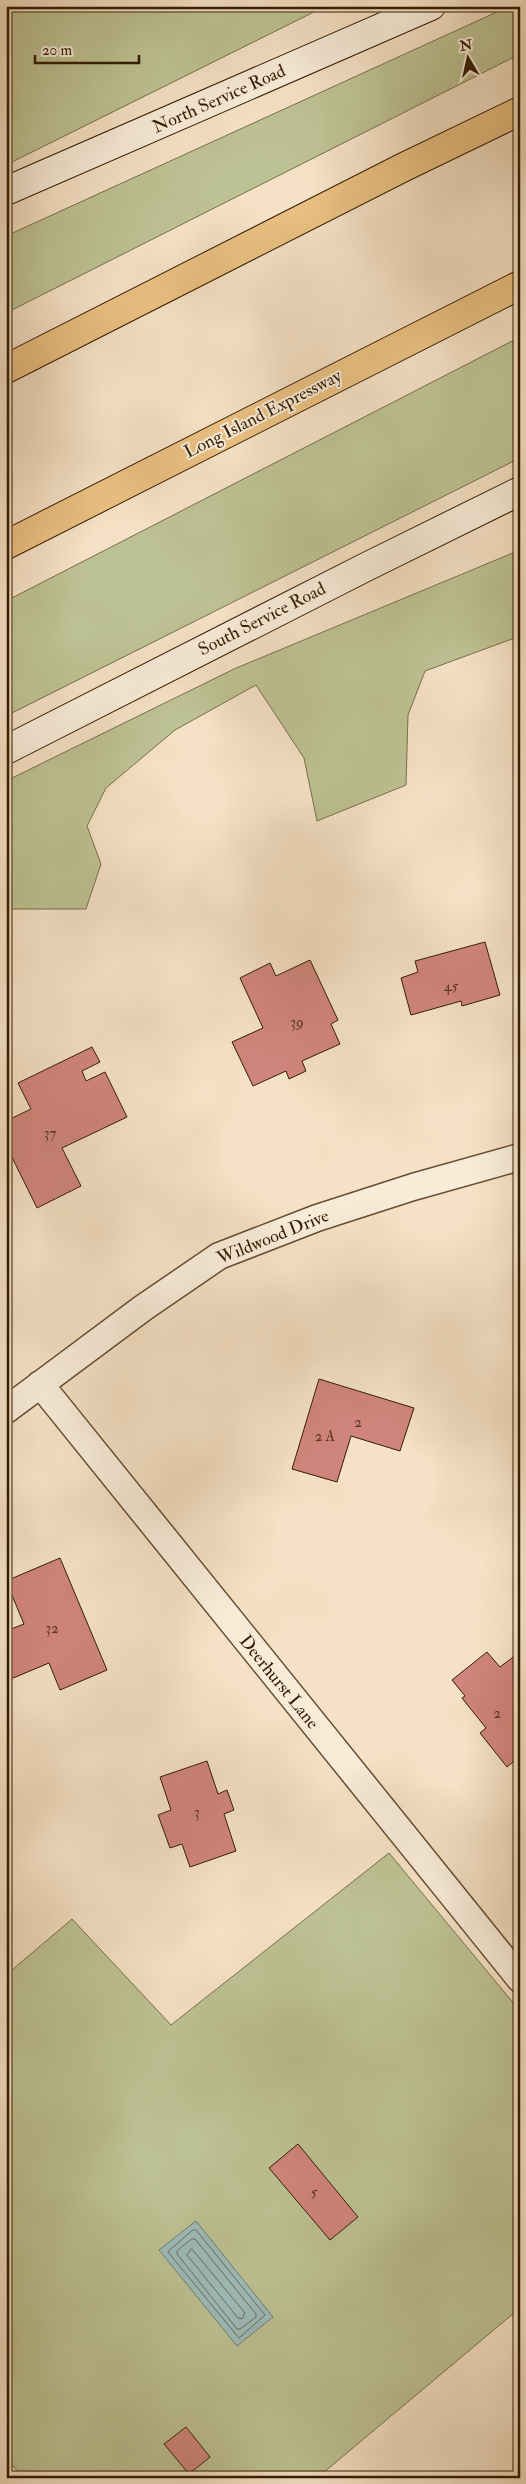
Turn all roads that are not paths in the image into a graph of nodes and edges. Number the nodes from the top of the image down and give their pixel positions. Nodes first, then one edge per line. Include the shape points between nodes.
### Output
1 (431, 6) edge
2 (520, 111) edge
3 (6, 191) edge
4 (520, 285) edge
5 (6, 369) edge
6 (520, 491) edge
7 (6, 545) edge
8 (6, 750) edge
9 (520, 1157) edge
10 (40, 1384) junction
11 (6, 1410) edge
12 (520, 1979) edge

1 - 3 main road, North Service Road
2 - 5 highway
4 - 7 highway, Long Island Expressway
6 - 8 main road, South Service Road
9 - 10 street, Wildwood Drive via 317,1218 219,1256
10 - 11 street, Wildwood Drive
10 - 12 street, Deerhurst Lane

